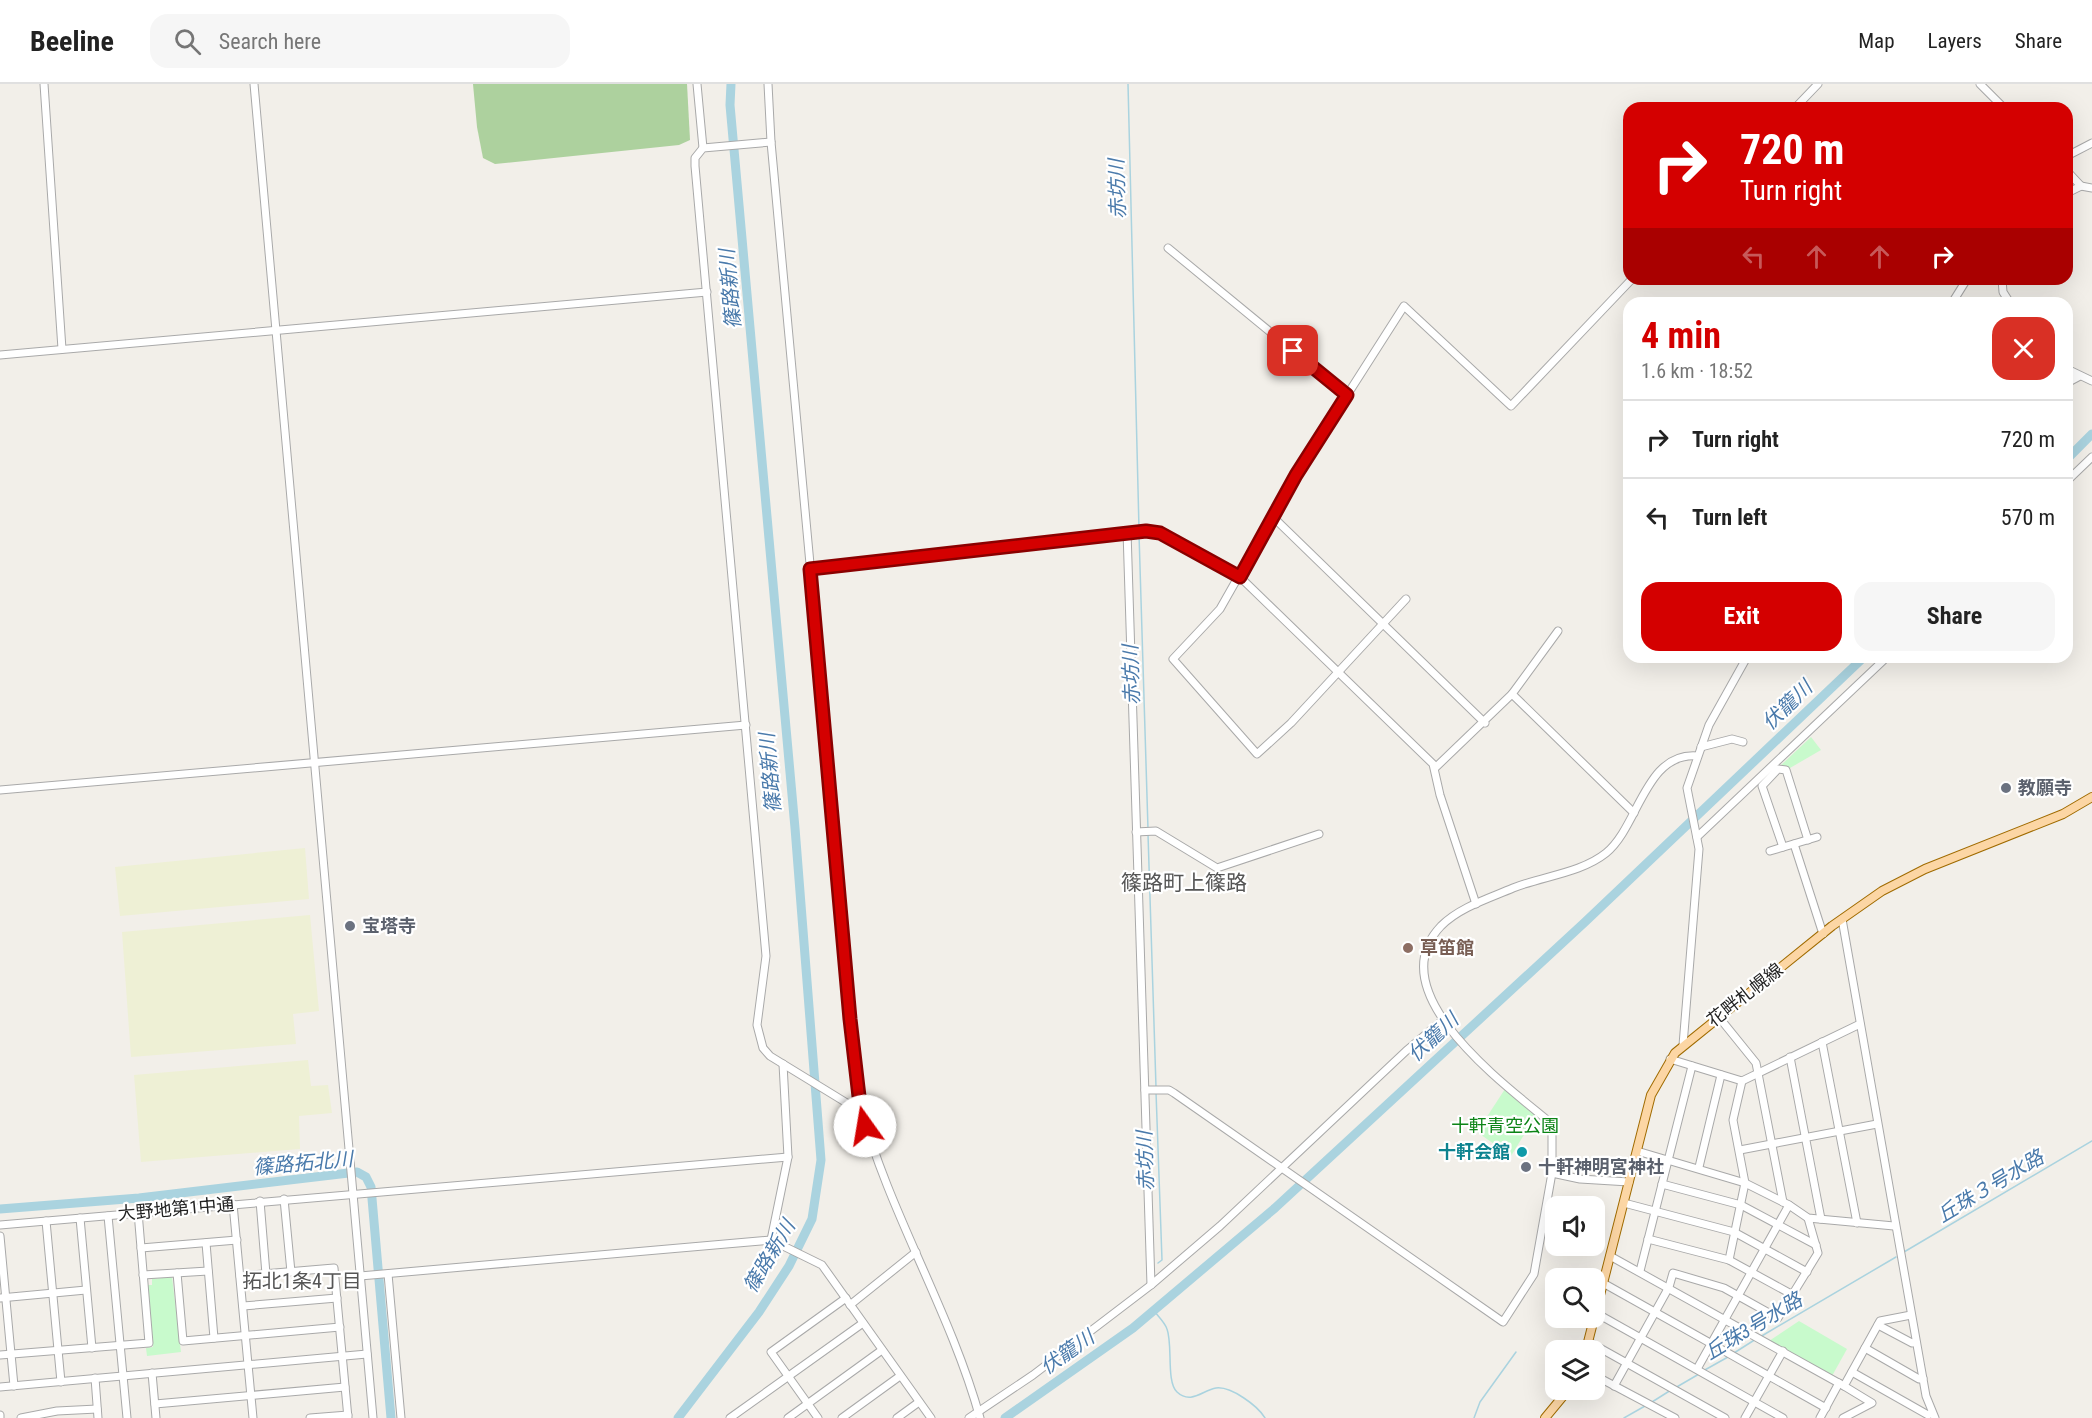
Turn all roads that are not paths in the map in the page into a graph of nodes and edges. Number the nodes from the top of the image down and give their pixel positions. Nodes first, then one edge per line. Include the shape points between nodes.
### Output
1 (44, 84) edge
2 (254, 84) edge
3 (697, 84) edge
4 (768, 84) edge
5 (1818, 84) edge
6 (1980, 84) edge
7 (1801, 102) edge
8 (1998, 102) edge
9 (771, 142) junction
10 (2092, 143) edge
11 (707, 147) junction
12 (2073, 153) edge
13 (2073, 177) edge
14 (2081, 186) junction
15 (2092, 188) edge
16 (2073, 190) edge
17 (1168, 248) dead end
18 (1626, 285) edge
19 (707, 292) junction
20 (276, 331) junction
21 (62, 349) junction
22 (0, 355) edge
23 (2073, 372) edge
24 (2080, 376) junction
25 (2073, 380) edge
26 (2092, 381) edge
27 (1347, 395) junction
28 (2092, 457) edge
29 (2073, 475) edge
30 (1273, 517) junction
31 (1129, 531) junction
32 (810, 569) junction
33 (1240, 577) junction
34 (1406, 599) dead end
35 (1384, 624) junction
36 (1558, 631) dead end
37 (1744, 663) edge
38 (1881, 663) edge
39 (1337, 673) junction
40 (1512, 694) junction
41 (1485, 723) junction
42 (746, 725) junction
43 (1743, 742) dead end
44 (1701, 747) junction
45 (1697, 756) junction
46 (315, 762) junction
47 (1435, 768) junction
48 (0, 790) edge
49 (2092, 797) edge
50 (1635, 813) junction
51 (1139, 832) junction
52 (1320, 834) dead end
53 (1696, 835) junction
54 (1817, 837) dead end
55 (1808, 840) junction
56 (1794, 844) junction
57 (1783, 847) junction
58 (1770, 851) dead end
59 (1476, 904) junction
60 (1842, 919) junction
61 (1823, 934) junction
62 (1718, 1016) junction
63 (1446, 1022) junction
64 (1860, 1024) junction
65 (1822, 1042) junction
66 (1683, 1045) junction
67 (1790, 1057) junction
68 (1670, 1059) junction
69 (786, 1066) junction
70 (1692, 1066) junction
71 (1759, 1072) junction
72 (1721, 1075) junction
73 (1742, 1081) junction
74 (1152, 1090) junction
75 (860, 1105) junction
76 (1877, 1124) junction
77 (1839, 1131) junction
78 (1806, 1137) junction
79 (1772, 1144) junction
80 (1740, 1150) junction
81 (1637, 1151) junction
82 (788, 1157) junction
83 (1668, 1159) junction
84 (1699, 1167) junction
85 (1284, 1170) junction
86 (1552, 1173) junction
87 (1629, 1182) junction
88 (1745, 1183) junction
89 (1662, 1184) junction
90 (352, 1196) junction
91 (284, 1199) junction
92 (260, 1201) junction
93 (1624, 1203) junction
94 (233, 1204) junction
95 (1786, 1204) junction
96 (1741, 1205) junction
97 (138, 1212) junction
98 (1655, 1212) junction
99 (108, 1216) junction
100 (80, 1218) junction
101 (1808, 1218) junction
102 (1821, 1220) junction
103 (46, 1221) junction
104 (1857, 1223) junction
105 (0, 1225) edge
106 (1778, 1225) junction
107 (1894, 1226) junction
108 (1734, 1232) junction
109 (0, 1236) edge
110 (1648, 1239) junction
111 (237, 1240) junction
112 (774, 1241) junction
113 (206, 1243) junction
114 (1816, 1245) junction
115 (141, 1248) junction
116 (1765, 1248) junction
117 (916, 1252) junction
118 (1610, 1256) junction
119 (1729, 1260) junction
120 (208, 1271) junction
121 (1640, 1271) junction
122 (291, 1272) junction
123 (1752, 1272) junction
124 (1806, 1272) junction
125 (177, 1273) junction
126 (266, 1274) junction
127 (387, 1274) junction
128 (143, 1275) junction
129 (1605, 1275) edge
130 (240, 1276) junction
131 (360, 1276) junction
132 (1605, 1284) edge
133 (1151, 1285) junction
134 (1669, 1287) junction
135 (86, 1290) junction
136 (53, 1293) junction
137 (1792, 1295) junction
138 (1738, 1296) junction
139 (3, 1297) edge
140 (337, 1298) junction
141 (848, 1301) junction
142 (243, 1306) junction
143 (1655, 1312) junction
144 (1911, 1315) junction
145 (1605, 1317) edge
146 (1726, 1319) junction
147 (863, 1323) junction
148 (1878, 1324) junction
149 (340, 1327) junction
150 (246, 1336) junction
151 (214, 1338) junction
152 (1641, 1338) junction
153 (1916, 1342) junction
154 (1712, 1343) junction
155 (120, 1346) junction
156 (92, 1348) junction
157 (1865, 1348) junction
158 (58, 1350) junction
159 (882, 1350) junction
160 (1783, 1351) junction
161 (1605, 1353) edge
162 (11, 1354) junction
163 (367, 1354) junction
164 (0, 1355) edge
165 (343, 1356) junction
166 (1627, 1363) junction
167 (248, 1364) junction
168 (1700, 1371) junction
169 (1852, 1372) junction
170 (152, 1373) junction
171 (123, 1376) junction
172 (900, 1376) junction
173 (1769, 1376) junction
174 (788, 1377) junction
175 (95, 1378) junction
176 (1923, 1378) junction
177 (1605, 1381) edge
178 (61, 1382) junction
179 (1842, 1384) junction
180 (14, 1386) junction
181 (1614, 1386) junction
182 (0, 1387) edge
183 (345, 1387) junction
184 (251, 1395) junction
185 (1560, 1400) edge
186 (1754, 1401) junction
187 (919, 1402) junction
188 (808, 1403) junction
189 (155, 1404) junction
190 (97, 1408) junction
191 (1826, 1408) junction
192 (979, 1414) edge
193 (1934, 1415) edge
194 (348, 1417) edge
195 (21, 1418) edge
196 (98, 1418) edge
197 (127, 1418) edge
198 (156, 1418) edge
199 (253, 1418) edge
200 (310, 1418) edge
201 (373, 1418) edge
202 (401, 1418) edge
203 (730, 1418) edge
204 (788, 1418) edge
205 (819, 1418) edge
206 (842, 1418) edge
207 (897, 1418) edge
208 (931, 1418) edge
209 (969, 1418) edge
210 (1545, 1418) edge
211 (1675, 1418) edge
212 (1725, 1418) edge
213 (1745, 1418) edge
214 (1784, 1418) edge
215 (1820, 1418) edge
216 (1843, 1418) edge

1 - 21 street
2 - 20 street
3 - 11 street
4 - 9 street
5 - 7 street
6 - 8 street
9 - 11 street
9 - 32 street
10 - 12 street
11 - 19 street via 696,158 695,166
13 - 14 street
14 - 15 street
14 - 16 street
17 - 27 street
18 - 27 street via 1511,406 1404,306
19 - 20 street
19 - 42 street
20 - 21 street
20 - 46 street
21 - 22 street
23 - 24 street
24 - 25 street
24 - 26 street
27 - 30 street
28 - 29 street
30 - 33 street
30 - 35 street
31 - 32 street
31 - 33 street via 1160,533
31 - 51 street
32 - 75 street
33 - 39 street
33 - 39 street via 1220,609 1173,659 1257,754
34 - 35 street
35 - 39 street
35 - 41 street
36 - 40 street
37 - 44 street via 1708,725
38 - 53 street
39 - 47 street
40 - 41 street
40 - 50 street
41 - 47 street
42 - 46 street
42 - 69 street via 766,956 758,1032 763,1048
43 - 44 street via 1732,739
44 - 45 street
45 - 50 street via 1664,764
45 - 53 street via 1687,789
46 - 48 street
46 - 90 street
47 - 59 street via 1440,795
49 - 60 main road, 花畔札幌線 via 2063,814 1905,878
50 - 59 street via 1618,841 1596,860
51 - 52 street via 1153,831 1216,868
51 - 74 street
53 - 66 street via 1699,849
54 - 55 street
55 - 56 street
55 - 57 street via 1786,770 1778,769 1762,786
56 - 57 street
56 - 61 street
57 - 58 street
59 - 63 street via 1441,926 1424,963 1426,988
60 - 61 main road, 花畔札幌線
60 - 64 street
61 - 62 main road, 花畔札幌線
62 - 66 main road, 花畔札幌線
62 - 71 street
63 - 85 street via 1406,1051
63 - 86 street via 1491,1073 1552,1124
64 - 65 street
64 - 76 street
65 - 67 street
65 - 77 street
66 - 68 main road, 花畔札幌線
67 - 71 street
67 - 78 street
68 - 70 street
68 - 81 main road, 花畔札幌線 via 1651,1095
69 - 75 street via 847,1104
69 - 82 street
70 - 72 street
70 - 83 street
71 - 73 street
71 - 79 street
72 - 73 street
72 - 84 street
73 - 80 street via 1733,1120
74 - 85 street via 1174,1093
74 - 133 street
75 - 117 street
76 - 77 street
76 - 107 street
77 - 78 street
77 - 104 street
78 - 79 street
78 - 102 street
79 - 80 street
79 - 95 street
80 - 88 street
81 - 83 street
81 - 87 main road, 花畔札幌線
82 - 90 street, 大野地第1中通
82 - 112 street
83 - 84 street
83 - 89 street
84 - 88 street
85 - 86 street via 1503,1322 1534,1274
85 - 133 street
86 - 87 street
87 - 93 main road, 花畔札幌線
88 - 95 street
88 - 96 street
89 - 96 street
89 - 98 street
90 - 91 street, 大野地第1中通
90 - 131 street
91 - 92 street, 大野地第1中通
91 - 122 street
92 - 94 street, 大野地第1中通
92 - 126 street
93 - 98 street
93 - 118 main road, 花畔札幌線
94 - 97 street, 大野地第1中通
94 - 111 street
95 - 101 street
95 - 106 street
96 - 106 street
96 - 108 street
97 - 99 street, 大野地第1中通
97 - 115 street
98 - 108 street
98 - 110 street
99 - 100 street, 大野地第1中通
99 - 155 street
100 - 103 street, 大野地第1中通
100 - 135 street
101 - 102 street
101 - 114 street
102 - 104 street
103 - 105 street, 大野地第1中通
103 - 136 street
104 - 107 street
106 - 114 street
106 - 116 street
107 - 144 street
108 - 116 street
108 - 119 street
109 - 139 street
110 - 119 street
110 - 121 street
111 - 113 street
111 - 130 street
112 - 127 street
112 - 141 street via 820,1264
113 - 115 street
113 - 120 street
114 - 124 street via 1818,1253
115 - 128 street
116 - 123 street
116 - 124 street
117 - 141 street
117 - 192 street
118 - 121 street
118 - 129 main road, 花畔札幌線
119 - 123 street
120 - 125 street
120 - 151 street
121 - 134 street
122 - 126 street
122 - 140 street via 334,1268
123 - 137 street
123 - 138 street
124 - 137 street
125 - 128 street
125 - 151 street via 183,1341
126 - 130 street
127 - 131 street
127 - 202 street
128 - 155 street via 149,1343
130 - 142 street
131 - 163 street
132 - 143 street
133 - 192 street
134 - 138 street via 1673,1274 1724,1288
134 - 143 street
134 - 146 street
135 - 136 street
135 - 156 street
136 - 139 street
136 - 158 street
137 - 138 street via 1778,1318
138 - 146 street
139 - 162 street
140 - 142 street
140 - 149 street
141 - 147 street
141 - 174 street via 771,1352
142 - 150 street
143 - 152 street
143 - 154 street
144 - 148 street
144 - 153 street
145 - 152 street
146 - 154 street
146 - 160 street
147 - 159 street
147 - 174 street
148 - 153 street
148 - 157 street
149 - 150 street
149 - 165 street
150 - 151 street
150 - 167 street
152 - 166 street
152 - 168 street
153 - 176 street
154 - 168 street
154 - 173 street
155 - 156 street
155 - 171 street
156 - 158 street
157 - 169 street
157 - 176 street
158 - 162 street
158 - 178 street
159 - 172 street
159 - 188 street
160 - 173 street
160 - 179 street
161 - 166 street
162 - 164 street
162 - 180 street
163 - 165 street
163 - 201 street
165 - 167 street
165 - 183 street
166 - 181 street
166 - 212 street
167 - 170 street
167 - 184 street
168 - 186 street
169 - 179 street
169 - 193 street
170 - 171 street
170 - 189 street
171 - 175 street
171 - 197 street
172 - 187 street
172 - 206 street
173 - 186 street
173 - 191 street
174 - 188 street
174 - 203 street
175 - 178 street
175 - 190 street
176 - 193 street
177 - 181 street
178 - 180 street
179 - 191 street
179 - 216 street via 1872,1403
180 - 182 street
181 - 211 street
183 - 184 street
183 - 194 street
184 - 189 street
184 - 199 street
185 - 210 main road
186 - 213 street
186 - 214 street
187 - 207 street
187 - 208 street
188 - 204 street
188 - 205 street
189 - 198 street
190 - 195 street
190 - 196 street
191 - 215 street
192 - 209 street
194 - 200 street

